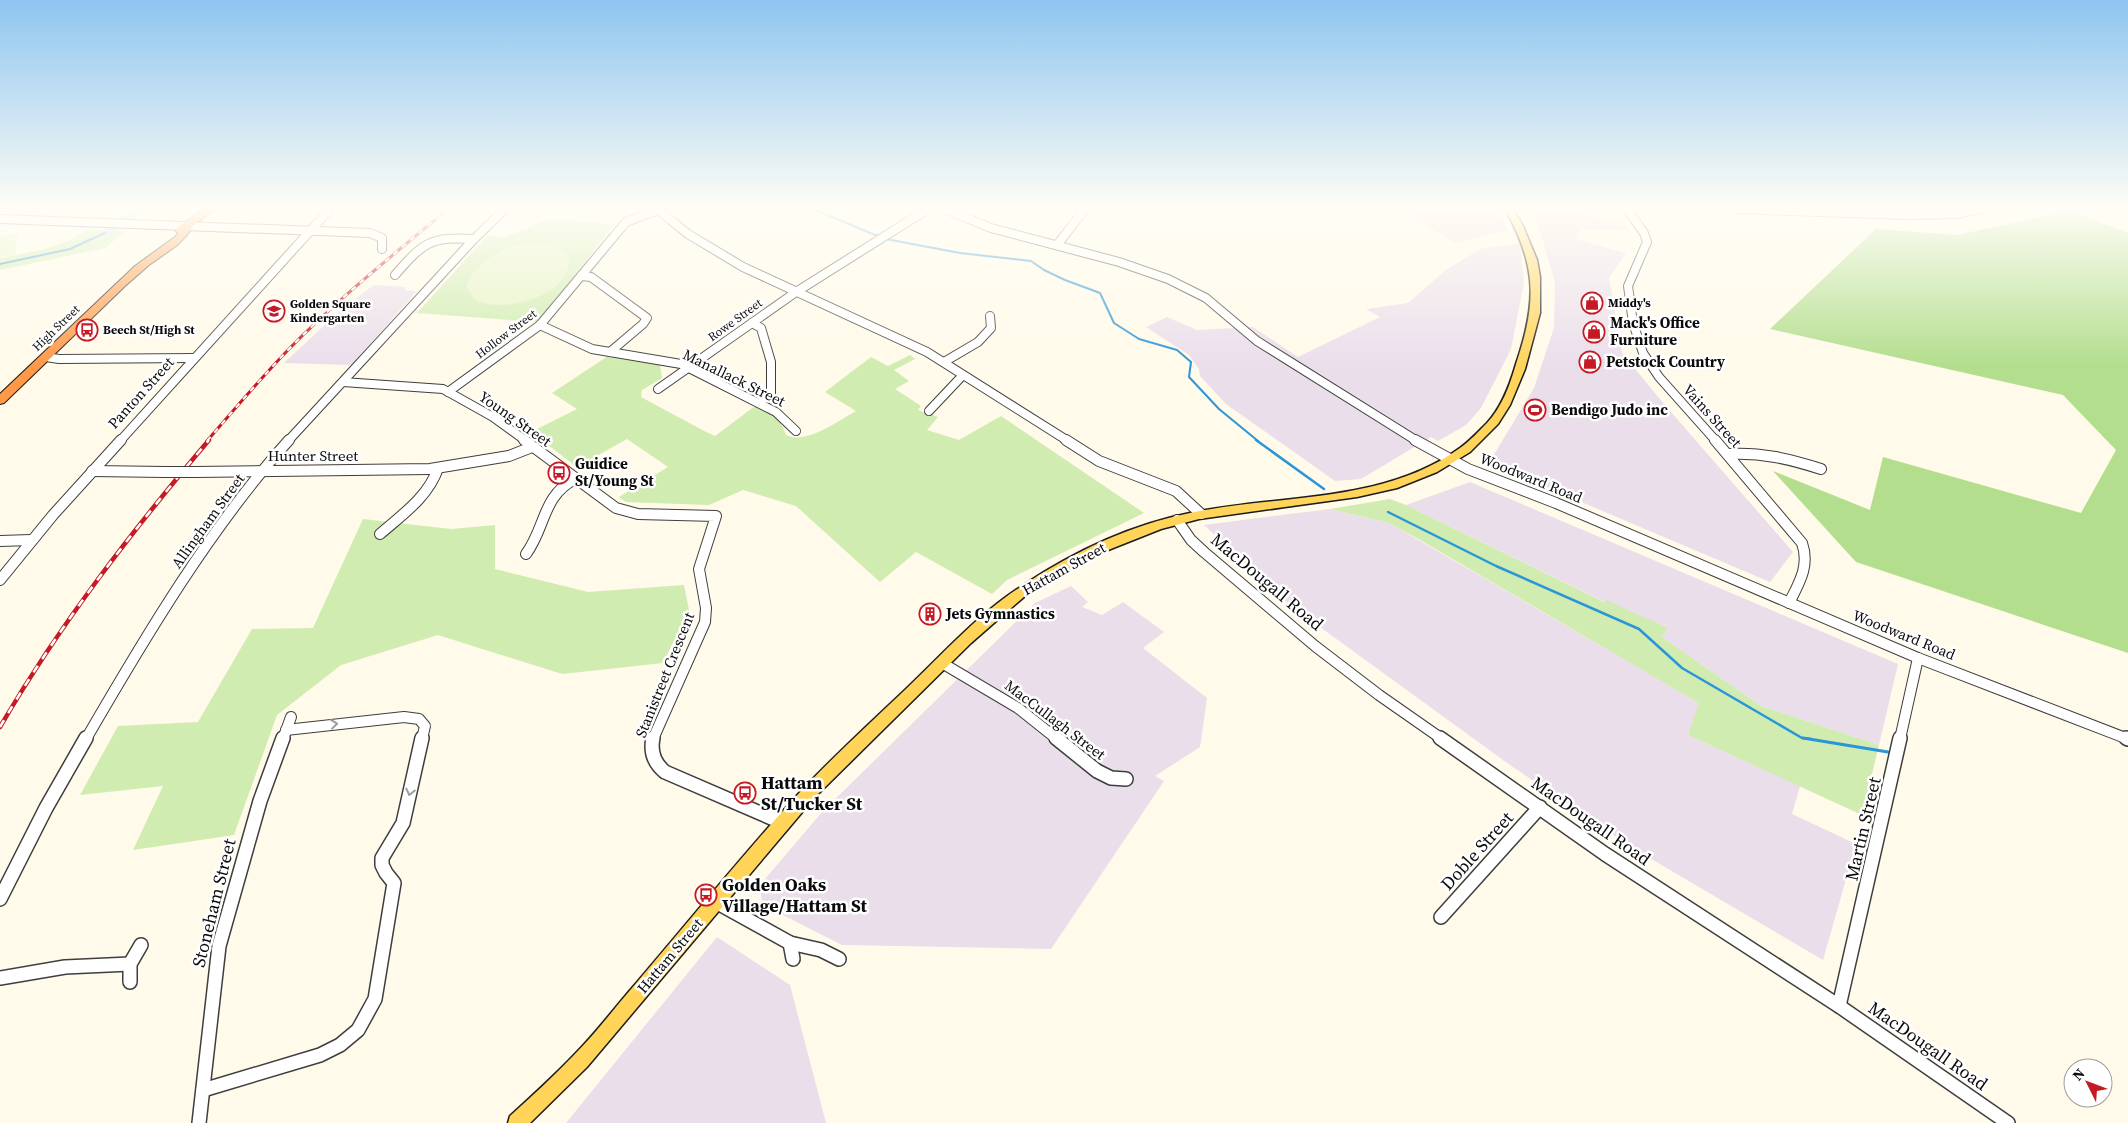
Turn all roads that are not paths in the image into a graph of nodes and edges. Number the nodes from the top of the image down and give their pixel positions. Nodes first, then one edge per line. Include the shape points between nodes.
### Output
1 (147, 261) edge
2 (282, 261) edge
3 (406, 261) edge
4 (454, 261) edge
5 (592, 261) edge
6 (736, 261) edge
7 (845, 261) edge
8 (1113, 261) edge
9 (1533, 261) edge
10 (1638, 261) edge
11 (394, 276) dead end
12 (580, 276) junction
13 (796, 292) junction
14 (990, 316) dead end
15 (752, 323) junction
16 (540, 325) junction
17 (610, 352) junction
18 (46, 357) junction
19 (193, 358) junction
20 (944, 362) junction
21 (689, 368) junction
22 (963, 375) junction
23 (344, 382) junction
24 (658, 389) dead end
25 (448, 392) junction
26 (0, 400) edge
27 (759, 403) junction
28 (929, 411) dead end
29 (796, 431) dead end
30 (532, 447) junction
31 (1728, 454) junction
32 (1450, 460) junction
33 (438, 468) junction
34 (1821, 469) dead end
35 (264, 470) junction
36 (92, 471) junction
37 (575, 479) junction
38 (1201, 514) junction
39 (716, 516) joint
40 (1177, 520) junction
41 (380, 534) dead end
42 (31, 540) junction
43 (0, 541) edge
44 (526, 554) dead end
45 (0, 580) edge
46 (1789, 603) junction
47 (1918, 658) junction
48 (942, 663) junction
49 (291, 717) dead end
50 (286, 730) junction
51 (2128, 740) edge
52 (1126, 779) dead end
53 (1540, 807) junction
54 (783, 823) junction
55 (0, 899) edge
56 (716, 902) junction
57 (1441, 917) dead end
58 (790, 944) junction
59 (141, 945) dead end
60 (793, 959) dead end
61 (839, 959) dead end
62 (130, 964) junction
63 (0, 978) edge
64 (130, 982) dead end
65 (1840, 1006) junction
66 (204, 1090) junction
67 (199, 1123) edge
68 (516, 1123) edge
69 (2008, 1123) edge

1 - 18 highway, High Street
2 - 19 street, Panton Street
3 - 11 street
4 - 23 street, Allingham Street
5 - 12 street, Hollow Street
6 - 13 street
7 - 13 street, Rowe Street
8 - 32 street, Woodward Road via 1149,272 1206,298 1268,349
9 - 32 main road, Hattam Street via 1537,299 1535,322 1520,370 1503,410 1484,433
10 - 31 street, Vains Street via 1628,286 1639,343 1659,377
12 - 16 street, Hollow Street
12 - 17 street via 591,277 648,318
13 - 15 street, Rowe Street
13 - 20 street via 900,338
14 - 20 street via 992,323 988,333
15 - 21 street, Rowe Street
15 - 27 street via 761,328 772,365 771,393
16 - 17 street, Manallack Street via 588,347
16 - 25 street, Hollow Street
17 - 21 street, Manallack Street
18 - 19 street
18 - 26 highway, High Street
19 - 36 street, Panton Street
20 - 22 street
21 - 24 street, Rowe Street
21 - 27 street, Manallack Street
22 - 28 street
22 - 38 street via 1099,461 1176,490
23 - 25 street, Young Street via 435,387
23 - 35 street, Allingham Street
25 - 30 street, Young Street via 493,417
27 - 29 street, Manallack Street via 781,415
30 - 33 street, Hunter Street via 509,456
30 - 37 street, Young Street
31 - 34 street via 1768,454
31 - 46 street, Vains Street via 1796,534 1806,551 1806,566
32 - 38 main road, Hattam Street via 1412,478 1364,493
32 - 46 street, Woodward Road
33 - 35 street, Hunter Street
33 - 41 street via 419,497
35 - 36 street, Hunter Street, bridge
35 - 55 street, Allingham Street via 202,551 127,670 46,808
36 - 42 street, Panton Street
37 - 39 street, Young Street via 623,511 650,515
37 - 44 street via 556,492 535,542
38 - 40 main road, Hattam Street
39 - 54 street, Stanistreet Crescent via 699,569 706,622 654,736 653,759 661,770 671,776
40 - 48 main road, Hattam Street via 1110,544 1040,580 998,610
40 - 53 street, MacDougall Road via 1197,545 1315,646 1379,695
42 - 43 street
42 - 45 street, Panton Street
46 - 47 street, Woodward Road
47 - 51 street, Woodward Road
47 - 65 street, Martin Street
48 - 52 street, MacCullagh Street via 1018,708 1097,772 1110,778
48 - 54 main road, Hattam Street via 824,777
49 - 50 street, Stoneham Street
50 - 66 street, Stoneham Street via 258,808 219,946
50 -> 66 street via 414,717 422,722 425,731 403,823 389,844 382,863 385,873 394,883 375,999 358,1030 340,1045 320,1055
53 - 57 street, Doble Street
53 - 65 street, MacDougall Road via 1606,854
54 - 56 main road, Hattam Street
56 - 58 street
56 - 68 main road, Hattam Street via 581,1061
58 - 60 street
58 - 61 street via 821,950
59 - 62 street
62 - 63 street via 89,963
62 - 64 street
65 - 69 street, MacDougall Road
66 - 67 street, Stoneham Street

